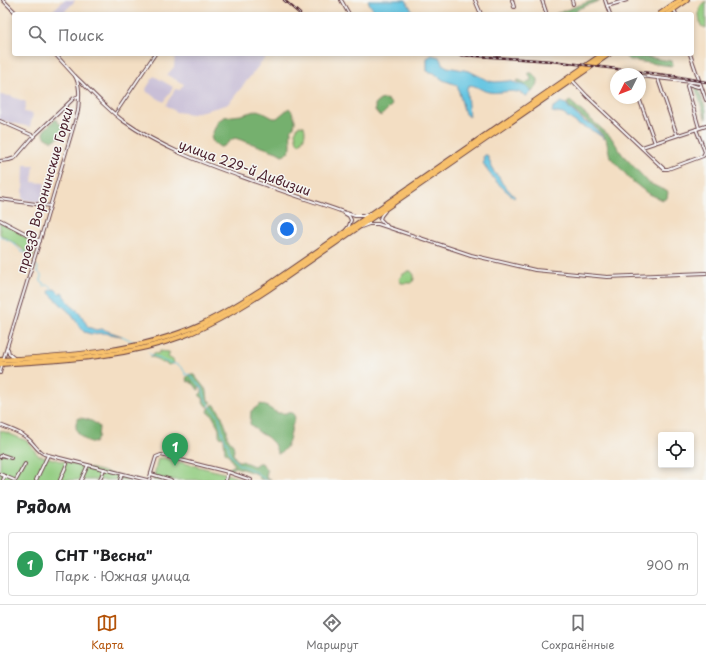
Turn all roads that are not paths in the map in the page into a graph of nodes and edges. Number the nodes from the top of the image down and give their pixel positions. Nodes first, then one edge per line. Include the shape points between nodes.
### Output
1 (3, 0) edge
2 (341, 0) edge
3 (475, 0) edge
4 (512, 0) edge
5 (542, 0) edge
6 (572, 0) edge
7 (605, 0) edge
8 (627, 0) edge
9 (671, 0) edge
10 (680, 0) edge
11 (687, 0) edge
12 (573, 4) dead end
13 (607, 6) junction
14 (514, 7) dead end
15 (673, 7) junction
16 (15, 12) edge
17 (348, 12) edge
18 (480, 12) edge
19 (546, 12) dead end
20 (609, 12) edge
21 (664, 12) edge
22 (669, 12) edge
23 (675, 12) edge
24 (57, 56) edge
25 (154, 56) edge
26 (599, 56) edge
27 (606, 56) edge
28 (691, 56) edge
29 (75, 76) junction
30 (646, 77) edge
31 (658, 79) junction
32 (572, 80) junction
33 (700, 84) junction
34 (79, 85) junction
35 (89, 90) junction
36 (79, 91) junction
37 (79, 96) junction
38 (706, 100) edge
39 (641, 104) edge
40 (115, 114) junction
41 (0, 121) edge
42 (706, 126) edge
43 (698, 129) junction
44 (677, 135) junction
45 (34, 136) junction
46 (655, 143) junction
47 (642, 147) junction
48 (0, 161) edge
49 (442, 170) junction
50 (410, 187) junction
51 (0, 199) edge
52 (50, 206) junction
53 (340, 211) junction
54 (0, 220) edge
55 (390, 228) junction
56 (40, 240) junction
57 (330, 247) junction
58 (706, 272) edge
59 (285, 273) junction
60 (8, 347) junction
61 (19, 359) junction
62 (1, 362) edge
63 (0, 372) edge
64 (0, 425) edge
65 (48, 455) junction
66 (0, 457) edge
67 (11, 458) dead end
68 (25, 464) dead end
69 (67, 464) dead end
70 (88, 465) junction
71 (104, 470) junction
72 (228, 472) junction
73 (0, 474) edge
74 (122, 474) junction
75 (151, 474) junction
76 (5, 476) junction
77 (141, 479) edge
78 (3, 480) edge
79 (15, 480) edge
80 (36, 480) edge
81 (60, 480) edge
82 (81, 480) edge
83 (100, 480) edge
84 (120, 480) edge
85 (148, 480) edge
86 (171, 480) edge
87 (226, 480) edge
88 (251, 480) edge

1 - 16 street
2 - 17 street
3 - 18 street
4 - 14 street
5 - 19 street
6 - 12 street
7 - 13 street
8 - 13 street
9 - 15 street
10 - 15 highway
11 - 15 highway
13 - 20 street
15 - 21 highway
15 - 22 highway
15 - 23 street
24 - 29 street, проезд Воронинские Горки
25 - 40 street
26 - 50 highway
27 - 32 highway
28 - 33 street
29 - 34 street, проезд Воронинские Горки
29 - 35 street
30 - 31 street
31 - 33 street
31 - 44 street
32 - 47 street
32 - 49 highway
33 - 38 street
33 - 43 street via 698,87 688,84 686,86
34 - 35 street
34 - 36 street, проезд Воронинские Горки
35 - 36 street via 84,87
35 - 40 street, улица 229-й Дивизии
36 - 37 street, проезд Воронинские Горки
37 - 45 street
37 - 52 street, проезд Воронинские Горки via 78,111
39 - 46 street
40 - 53 street, улица 229-й Дивизии via 158,143 180,154
41 - 45 street
42 - 43 street
43 - 44 street
43 - 47 street via 705,152 703,156 668,169 664,169
44 - 46 street
45 - 48 street via 15,158
46 - 47 street
49 - 55 street via 383,213 381,220
49 - 57 highway
50 - 53 street, улица 229-й Дивизии via 364,215 355,216
50 - 59 highway
51 - 52 street
52 - 56 street, проезд Воронинские Горки
53 - 59 street via 351,219 347,228
54 - 56 street
55 - 57 street via 375,223 367,225
55 - 58 street via 471,255 535,270 607,277
56 - 60 street, проезд Воронинские Горки
57 - 62 highway via 239,308 182,336 151,346 107,355
59 - 61 highway via 227,311 199,326 172,336 138,346 106,351
60 - 61 street via 11,356
60 - 62 street, проезд Воронинские Горки
61 - 62 highway
62 - 63 street, проезд Воронинские Горки
64 - 65 street via 26,437 39,452
65 - 70 street
65 - 80 street
66 - 67 street via 2,455
68 - 79 street
69 - 81 street
70 - 71 street
70 - 82 street
71 - 74 street
71 - 83 street
72 - 75 street via 161,455 156,457
72 - 87 street
72 - 88 street
73 - 76 street
74 - 77 street
74 - 84 street
75 - 85 street
75 - 86 street
76 - 78 street
76 - 79 street
77 - 85 street

